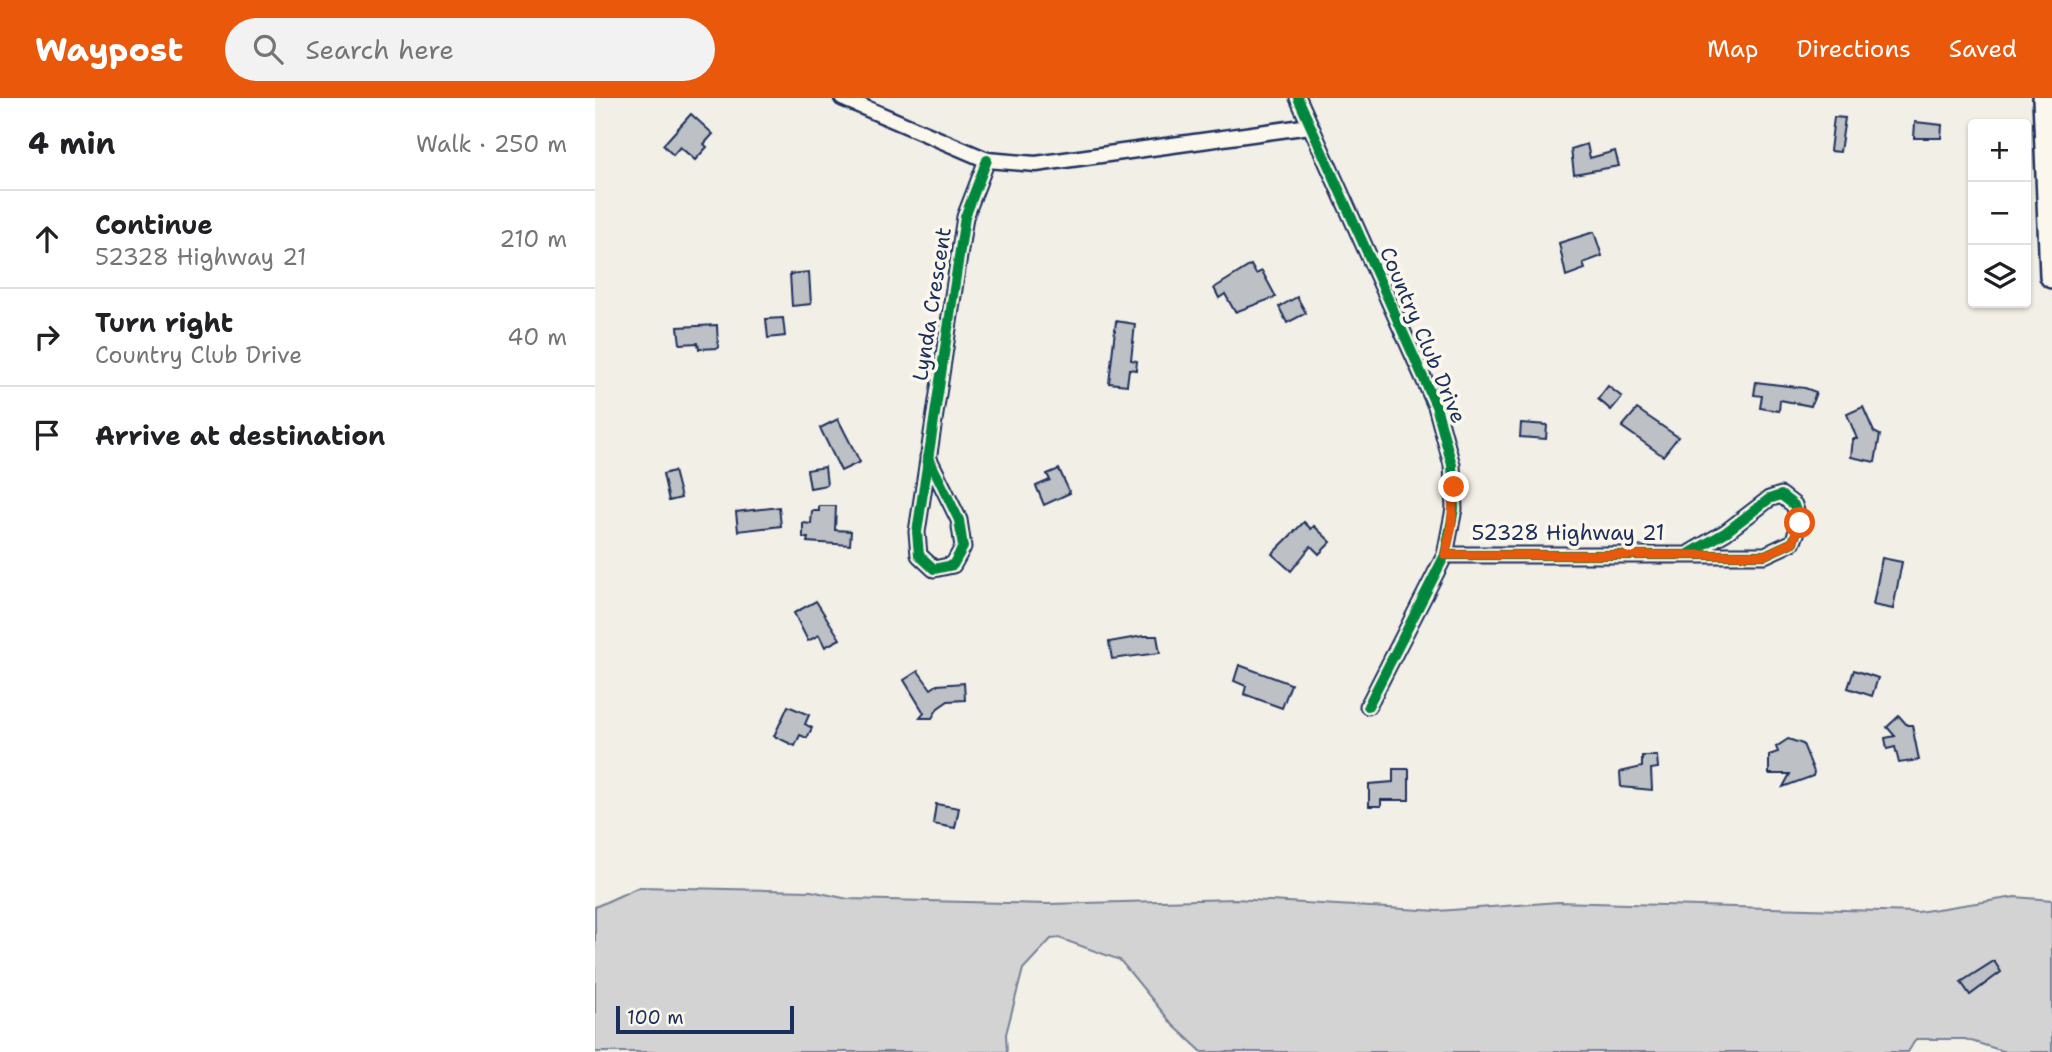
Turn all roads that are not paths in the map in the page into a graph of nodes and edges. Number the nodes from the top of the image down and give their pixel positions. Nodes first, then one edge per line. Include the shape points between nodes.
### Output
1 (842, 98) edge
2 (1298, 98) edge
3 (2045, 98) edge
4 (1310, 126) junction
5 (986, 160) junction
6 (2052, 276) edge
7 (928, 457) junction
8 (1690, 553) junction
9 (1445, 555) junction
10 (1368, 706) dead end

1 - 5 street
2 - 4 street, Country Club Drive
3 - 6 main road
4 - 5 street via 1036,164
4 - 9 street, Country Club Drive via 1444,430 1454,487
5 - 7 street, Lynda Crescent via 965,217
7 - 7 street, Lynda Crescent via 917,532 919,555 934,569 953,565 963,547 959,520
8 - 8 street, 52328 Highway 21 via 1765,555 1793,542 1800,523 1794,505 1781,495 1769,499
8 - 9 street, 52328 Highway 21
9 - 10 street, Country Club Drive

